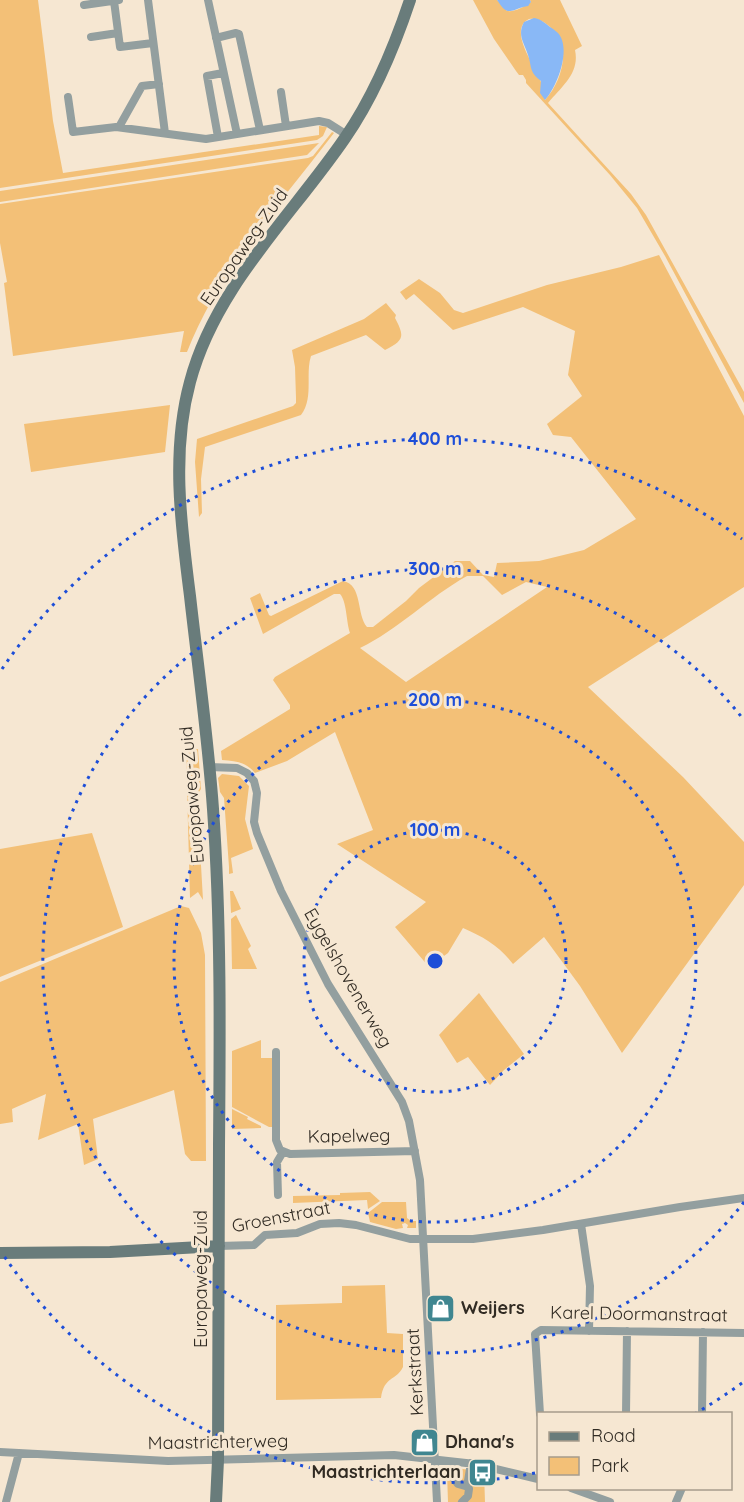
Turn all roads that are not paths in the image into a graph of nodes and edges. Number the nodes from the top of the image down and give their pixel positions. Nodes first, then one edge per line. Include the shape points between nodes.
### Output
1 (119, 0) edge
2 (148, 0) edge
3 (208, 0) edge
4 (410, 0) edge
5 (114, 1) edge
6 (84, 5) dead end
7 (118, 33) junction
8 (91, 37) dead end
9 (216, 38) junction
10 (153, 43) junction
11 (223, 73) junction
12 (159, 84) junction
13 (281, 92) dead end
14 (68, 97) dead end
15 (286, 126) junction
16 (119, 127) junction
17 (260, 130) junction
18 (165, 133) junction
19 (237, 134) junction
20 (347, 135) junction
21 (218, 137) junction
22 (209, 767) junction
23 (276, 1052) dead end
24 (416, 1151) junction
25 (283, 1152) junction
26 (278, 1195) dead end
27 (744, 1198) edge
28 (581, 1224) junction
29 (424, 1240) junction
30 (219, 1246) junction
31 (0, 1253) edge
32 (589, 1330) junction
33 (627, 1331) junction
34 (703, 1332) junction
35 (744, 1332) edge
36 (540, 1412) edge
37 (626, 1412) edge
38 (702, 1412) edge
39 (0, 1452) edge
40 (19, 1453) junction
41 (436, 1459) junction
42 (218, 1460) junction
43 (471, 1463) junction
44 (437, 1474) junction
45 (537, 1476) edge
46 (467, 1485) junction
47 (576, 1490) edge
48 (606, 1501) edge
49 (6, 1502) edge
50 (216, 1502) edge
51 (437, 1502) edge
52 (462, 1502) edge

1 - 5 street
2 - 10 street
3 - 9 street
4 - 20 street, Europaweg-Zuid via 389,56
5 - 6 street
5 - 7 street
7 - 8 street
7 - 10 street via 120,48
9 - 11 street
9 - 17 street via 239,34
10 - 12 street
11 - 19 street
11 - 21 street via 207,76
12 - 16 street via 142,86
12 - 18 street
13 - 15 street
14 - 16 street via 73,132
15 - 17 street
15 - 20 street via 323,122
16 - 18 street
17 - 19 street
18 - 21 street via 204,139
19 - 21 street
20 - 22 street, Europaweg-Zuid via 229,295 199,353 185,404 179,468 182,532
22 - 24 street, Eygelshovenerweg via 243,770 254,782 254,822 265,855 328,984 402,1102
22 - 30 street, Europaweg-Zuid via 219,921
23 - 25 street, Kapelweg via 276,1140
24 - 25 street, Kapelweg
24 - 29 street, Eygelshovenerweg
25 - 26 street, Kapelweg via 278,1162
27 - 28 street, Groenstraat
28 - 29 street, Groenstraat via 473,1239
28 - 32 street via 590,1287
29 - 30 street, Groenstraat via 339,1223 320,1224 297,1233 265,1235 254,1245
29 - 41 street, Kerkstraat
30 - 31 street, Groenstraat
30 - 42 street, Europaweg-Zuid
32 - 33 street, Karel Doormanstraat
32 - 36 street, Karel Doormanstraat via 541,1329 535,1334
33 - 34 street, Karel Doormanstraat
33 - 37 street
34 - 35 street, Karel Doormanstraat
34 - 38 street
39 - 40 street, Maastrichterweg
40 - 42 street, Maastrichterweg
40 - 49 street
41 - 42 street, Maastrichterweg via 380,1454
41 - 43 street
41 - 44 street, Kerkstraat
42 - 50 street, Europaweg-Zuid
43 - 45 street
43 - 46 street
44 - 46 street via 451,1475 459,1484
44 - 51 street, Kerkstraat
46 - 52 street via 468,1496
47 - 48 street

